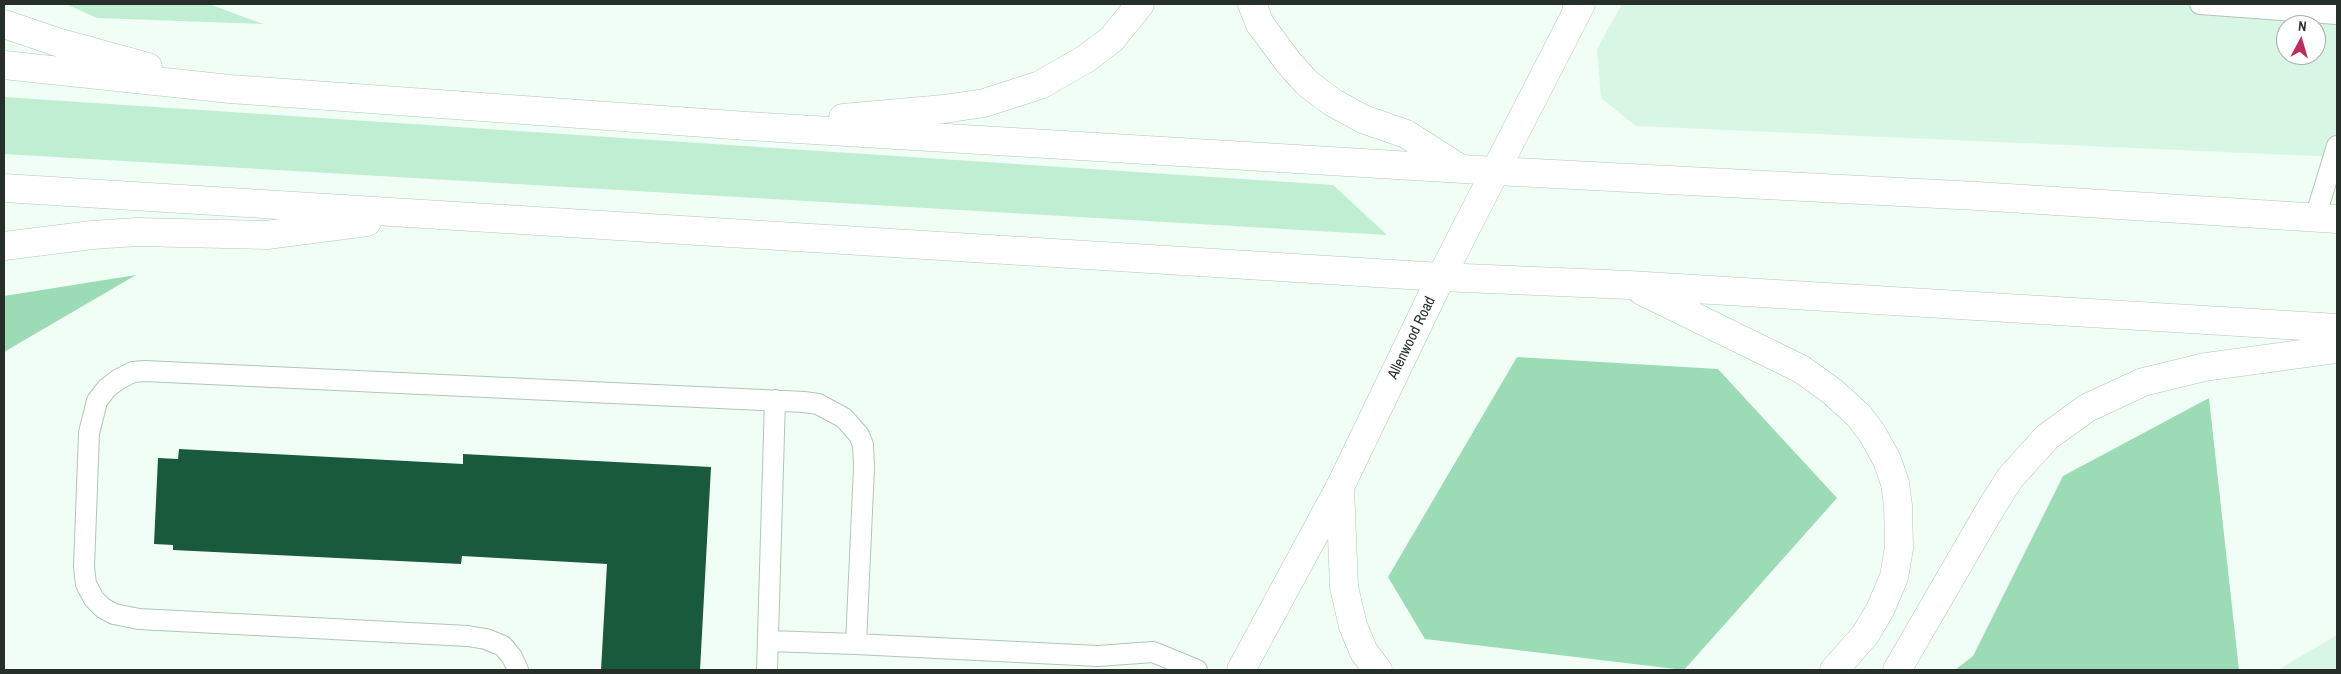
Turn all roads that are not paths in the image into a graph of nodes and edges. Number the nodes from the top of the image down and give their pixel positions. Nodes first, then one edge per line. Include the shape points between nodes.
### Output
1 (1140, 4) edge
2 (1252, 4) edge
3 (2200, 4) edge
4 (1578, 7) edge
5 (2337, 14) edge
6 (4, 24) edge
7 (4, 65) edge
8 (230, 89) junction
9 (747, 126) junction
10 (2337, 146) edge
11 (1459, 168) junction
12 (1496, 171) junction
13 (4, 188) edge
14 (433, 213) junction
15 (2326, 219) edge
16 (4, 246) edge
17 (1441, 277) junction
18 (1630, 285) junction
19 (2337, 328) edge
20 (2337, 348) edge
21 (775, 400) junction
22 (1340, 487) junction
23 (768, 640) junction
24 (856, 644) junction
25 (1098, 656) junction
26 (518, 670) edge
27 (766, 670) edge
28 (1119, 670) edge
29 (1197, 670) edge
30 (1241, 670) edge
31 (1378, 670) edge
32 (1834, 670) edge
33 (1896, 670) edge

1 - 9 main road via 1112,39 1087,58 1040,85 1012,95 944,109
2 - 11 main road via 1260,24 1307,83 1362,119 1406,134
3 - 5 lane
4 - 12 main road, Allenwood Road
6 - 8 main road via 57,42
7 - 8 main road
8 - 9 main road
9 - 11 main road
10 - 15 lane
11 - 12 main road
12 - 15 main road via 1977,196
12 - 17 main road, Allenwood Road
13 - 14 main road
14 - 16 main road via 268,235 137,232
14 - 17 main road
17 - 18 main road
17 - 22 main road, Allenwood Road
18 - 19 main road
18 - 32 main road via 1801,369 1859,416 1887,460 1898,506 1899,548 1894,577 1865,635
20 - 33 main road via 2206,368 2144,382 2079,414 2047,438 2010,478
21 - 23 lane
21 - 24 lane via 804,402 832,410 853,426 863,444
21 - 26 lane via 145,371 119,378 97,401 89,433 84,568 86,584 103,608 114,614 139,619 468,636 503,646
22 - 30 main road, Allenwood Road
22 - 31 main road via 1344,587 1353,626 1364,652
23 - 24 lane
23 - 27 lane
24 - 25 lane
25 - 28 lane
25 - 29 lane via 1153,652

